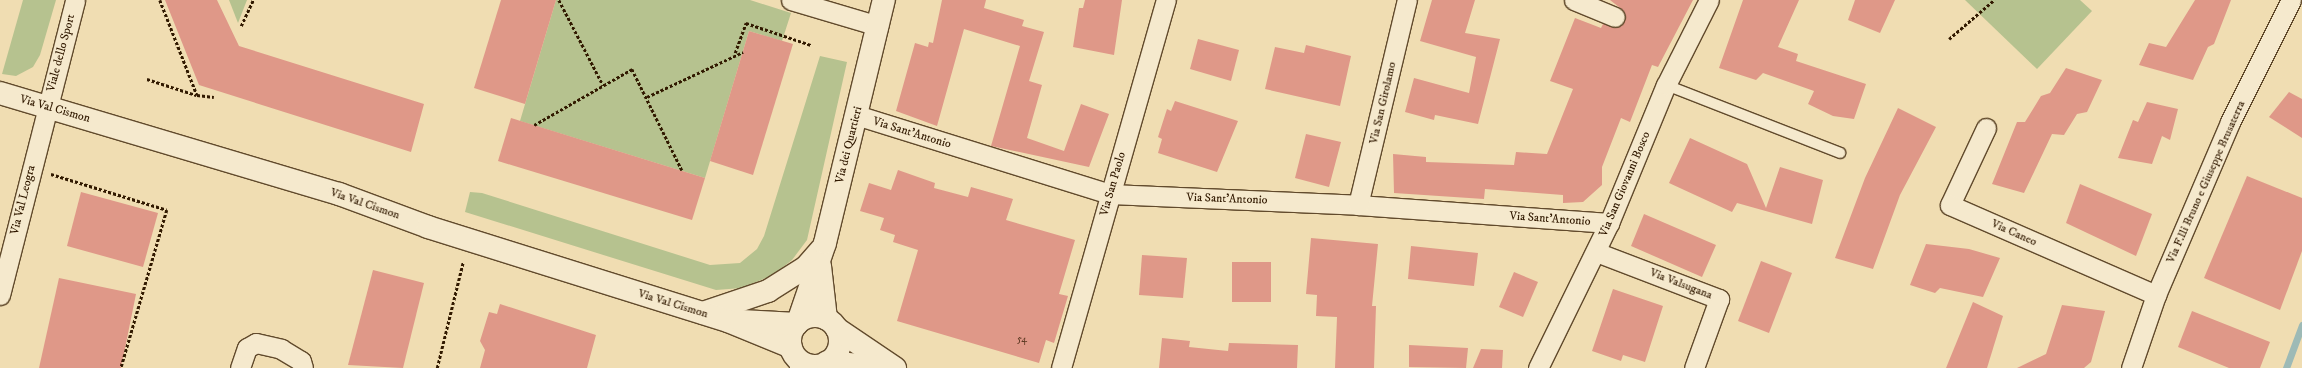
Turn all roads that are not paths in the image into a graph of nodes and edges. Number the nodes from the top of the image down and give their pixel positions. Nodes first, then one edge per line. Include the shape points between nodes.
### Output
1 (75, 0) edge
2 (791, 0) edge
3 (884, 0) edge
4 (1166, 0) edge
5 (1407, 0) edge
6 (1574, 0) edge
7 (1709, 0) edge
8 (2291, 0) edge
9 (1615, 17) dead end
10 (878, 26) junction
11 (1666, 85) junction
12 (0, 92) edge
13 (47, 106) junction
14 (856, 115) junction
15 (1986, 128) dead end
16 (1840, 153) dead end
17 (1110, 194) junction
18 (1358, 205) junction
19 (1609, 223) junction
20 (1596, 252) junction
21 (822, 253) junction
22 (0, 295) edge
23 (2156, 295) junction
24 (703, 313) junction
25 (728, 321) junction
26 (797, 323) junction
27 (832, 324) junction
28 (796, 358) edge
29 (823, 365) edge
30 (240, 368) edge
31 (303, 368) edge
32 (894, 368) edge
33 (1061, 368) edge
34 (1538, 368) edge
35 (1694, 368) edge
36 (2131, 368) edge

1 - 13 street, Viale dello Sport
2 - 10 street
3 - 10 main road, Via dei Quartieri
4 - 17 street, Via San Paolo
5 - 18 street, Via San Girolamo
6 - 9 street
7 - 11 street, Via San Giovanni Bosco
8 - 23 street, Via F.lli Bruno e Giuseppe Brusaterra via 2230,122
10 - 14 main road, Via dei Quartieri
11 - 16 lane
11 - 19 street, Via San Giovanni Bosco
12 - 13 main road, Via Val Cismon
13 - 22 street, Via Val Leogra
13 - 24 main road, Via Val Cismon via 339,194 428,227
14 - 17 street, Via Sant'Antonio
14 - 21 main road, Via dei Quartieri
15 - 23 street, Via Caneo via 1950,205
17 - 18 street, Via Sant'Antonio
17 - 33 street, Via San Paolo
18 - 19 street, Via Sant'Antonio
19 - 20 street, Via San Giovanni Bosco
20 - 34 street, Via San Giovanni Bosco
20 - 35 street, Via Valsugana via 1719,299
21 - 24 main road via 806,267 768,291
21 - 26 main road, Via dei Quartieri
21 - 27 main road, Via dei Quartieri
23 - 36 street, Via F.lli Bruno e Giuseppe Brusaterra
24 - 25 main road, Via Val Cismon
25 - 26 main road, Via Val Cismon
25 - 28 main road, Via Val Cismon
26 - 27 main road via 812,316
26 - 28 main road via 790,339
27 - 29 main road via 837,351
27 - 32 main road
28 - 29 main road
29 - 32 main road
30 - 31 street via 248,348 256,343 281,349 301,361

